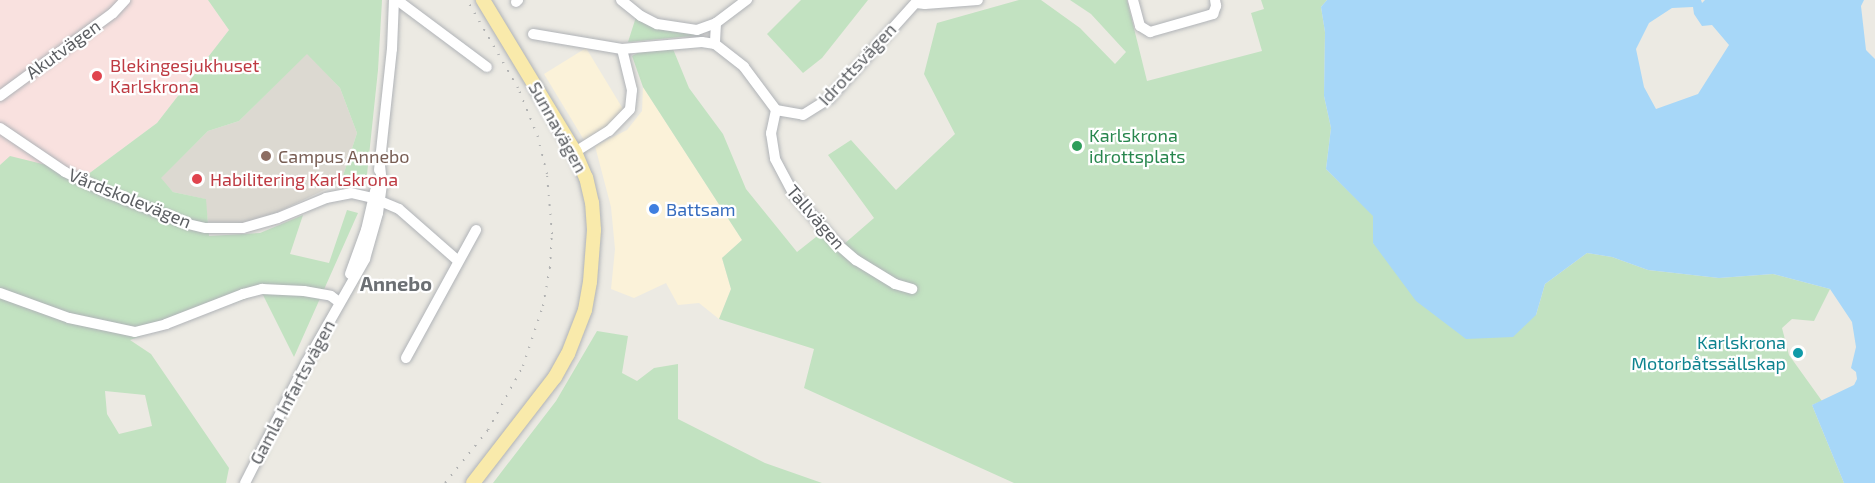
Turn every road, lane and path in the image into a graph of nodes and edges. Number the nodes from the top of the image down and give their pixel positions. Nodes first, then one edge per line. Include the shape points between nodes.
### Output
1 (125, 0) edge
2 (395, 0) edge
3 (483, 0) edge
4 (621, 0) edge
5 (747, 0) edge
6 (978, 0) edge
7 (1133, 0) edge
8 (1215, 0) edge
9 (917, 1) edge
10 (716, 23) junction
11 (533, 34) dead end
12 (715, 44) junction
13 (622, 49) junction
14 (487, 67) dead end
15 (0, 96) edge
16 (776, 110) junction
17 (0, 128) edge
18 (575, 152) junction
19 (377, 199) junction
20 (476, 230) dead end
21 (457, 260) junction
22 (912, 289) dead end
23 (0, 293) edge
24 (339, 302) junction
25 (406, 358) dead end
26 (245, 483) edge
27 (473, 483) edge

1 - 15 street, Akutvägen via 113,13
2 - 14 street
2 - 19 street, Gamla Infartsvägen
3 - 18 main road, Sunnavägen
4 - 10 street via 657,24 697,30
5 - 10 street
6 - 9 street via 925,4
7 - 8 street via 1140,26 1150,32 1213,14
9 - 16 street, Idrottsvägen via 829,99 803,114
10 - 12 street
11 - 13 street
12 - 13 street
12 - 16 street via 744,68
13 - 18 street via 632,90 630,110 609,131
16 - 22 street, Tallvägen via 771,133 775,159 793,193 835,243 855,260 895,284
17 - 19 street, Vårdskolevägen via 80,180 170,218 206,228 259,225 337,194
18 - 27 main road, Sunnavägen via 586,178 594,230 594,259 585,310 555,377
19 - 21 street, Vårdskolevägen via 399,209
19 - 24 street, Gamla Infartsvägen
20 - 21 street
21 - 25 street
23 - 24 street via 69,318 135,332 262,289 304,291 331,296
24 - 26 street, Gamla Infartsvägen

